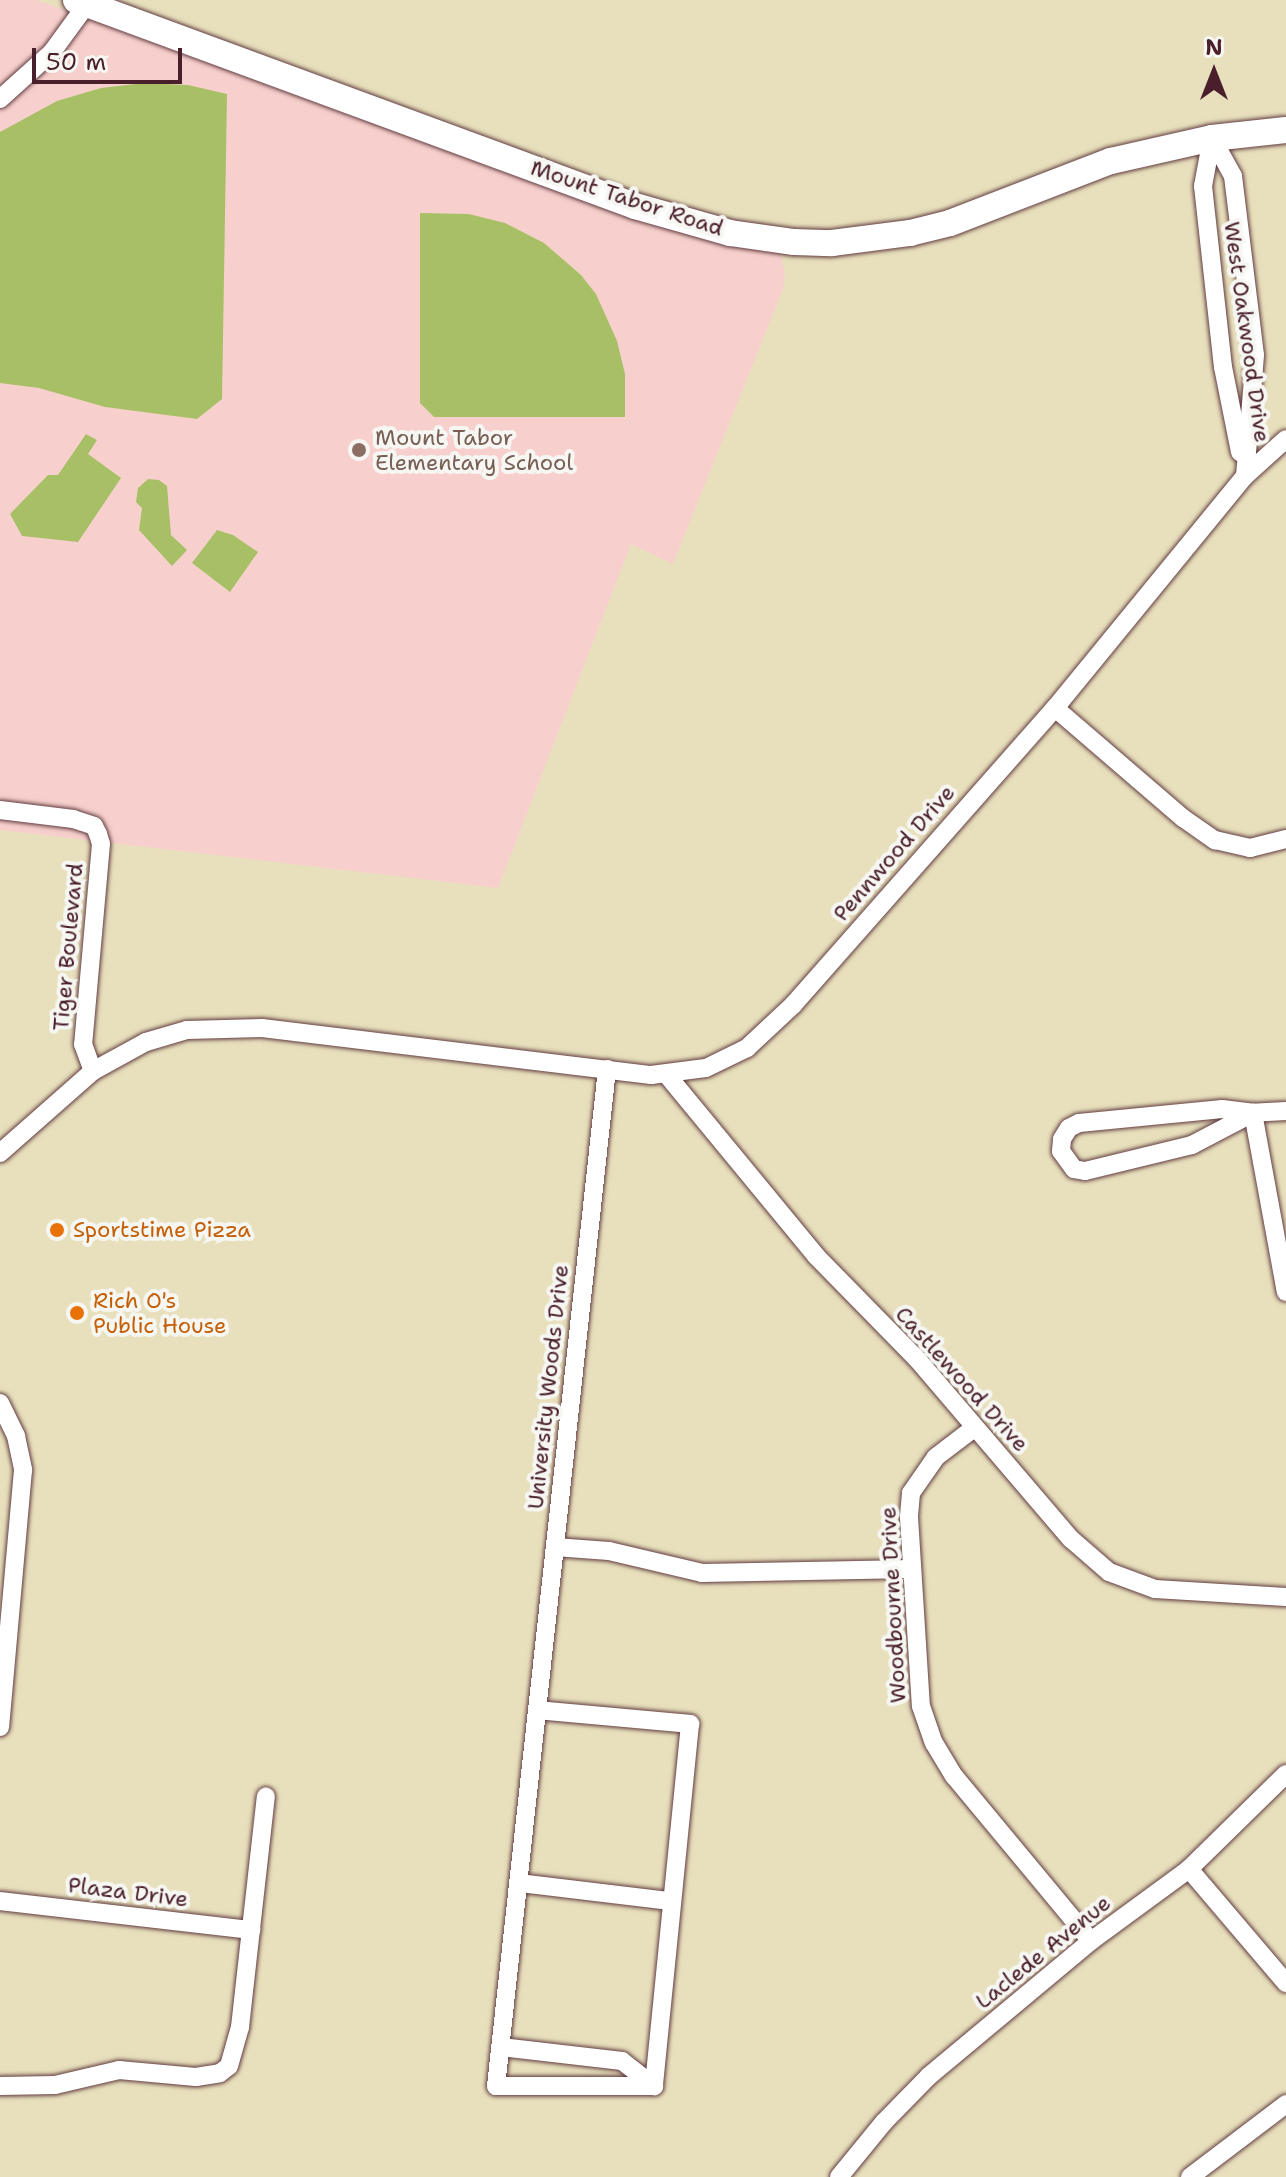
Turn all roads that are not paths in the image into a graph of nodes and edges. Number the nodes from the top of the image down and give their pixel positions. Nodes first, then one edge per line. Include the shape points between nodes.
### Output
1 (82, 2) edge
2 (0, 99) edge
3 (1286, 130) edge
4 (1212, 138) junction
5 (1286, 439) edge
6 (1245, 476) junction
7 (1055, 708) junction
8 (0, 810) edge
9 (1286, 839) edge
10 (607, 1069) junction
11 (93, 1071) junction
12 (667, 1075) junction
13 (1286, 1111) edge
14 (1253, 1113) junction
15 (0, 1153) edge
16 (1286, 1292) edge
17 (0, 1403) edge
18 (974, 1428) junction
19 (555, 1547) junction
20 (911, 1569) junction
21 (1286, 1597) edge
22 (537, 1710) junction
23 (0, 1727) edge
24 (1286, 1774) edge
25 (266, 1796) dead end
26 (1189, 1869) junction
27 (519, 1883) junction
28 (0, 1901) edge
29 (670, 1901) junction
30 (251, 1930) junction
31 (1091, 1941) junction
32 (1286, 1983) edge
33 (501, 2047) junction
34 (0, 2086) edge
35 (654, 2086) junction
36 (1286, 2104) edge
37 (839, 2177) edge
38 (1190, 2177) edge

1 - 2 street via 52,52
1 - 4 street, Mount Tabor Road via 635,206 760,238 832,243 910,233 950,223 1111,161
3 - 4 street, Mount Tabor Road
4 - 6 street, West Oakwood Drive via 1203,186 1223,367
4 - 6 street, West Oakwood Drive via 1233,176 1255,355
5 - 6 street, Pennwood Drive
6 - 7 street, Pennwood Drive
7 - 9 street via 1215,840 1250,848
7 - 12 street, Pennwood Drive via 778,1021 722,1061
8 - 11 street, Tiger Boulevard via 73,819 94,826 98,834 83,1044
10 - 11 street, Pennwood Drive via 262,1028 187,1030 146,1042
10 - 12 street, Pennwood Drive
10 - 19 street, University Woods Drive
11 - 15 street
12 - 18 street, Castlewood Drive via 816,1256 917,1359
13 - 14 street
14 - 14 street via 1192,1145 1085,1171 1074,1169 1061,1151 1062,1139 1079,1123 1222,1109
14 - 16 street
17 - 23 street via 16,1436 23,1470
18 - 20 street, Woodbourne Drive via 936,1457 911,1493
18 - 21 street, Castlewood Drive via 1071,1539 1109,1572 1155,1589
19 - 20 street via 609,1551 702,1573
19 - 22 street, University Woods Drive
20 - 31 street, Woodbourne Drive via 917,1688 934,1743 954,1776
22 - 27 street, University Woods Drive
22 - 29 street via 690,1724
24 - 26 street, Laclede Avenue
25 - 30 street
26 - 31 street, Laclede Avenue
26 - 32 street
27 - 29 street
27 - 33 street, University Woods Drive
28 - 30 street, Plaza Drive
29 - 35 street
30 - 34 street via 235,2055 220,2073 196,2077 119,2070 55,2085
31 - 37 street, Laclede Avenue via 929,2076
33 - 35 street via 622,2061
33 - 35 street, University Woods Drive via 496,2086
36 - 38 street

